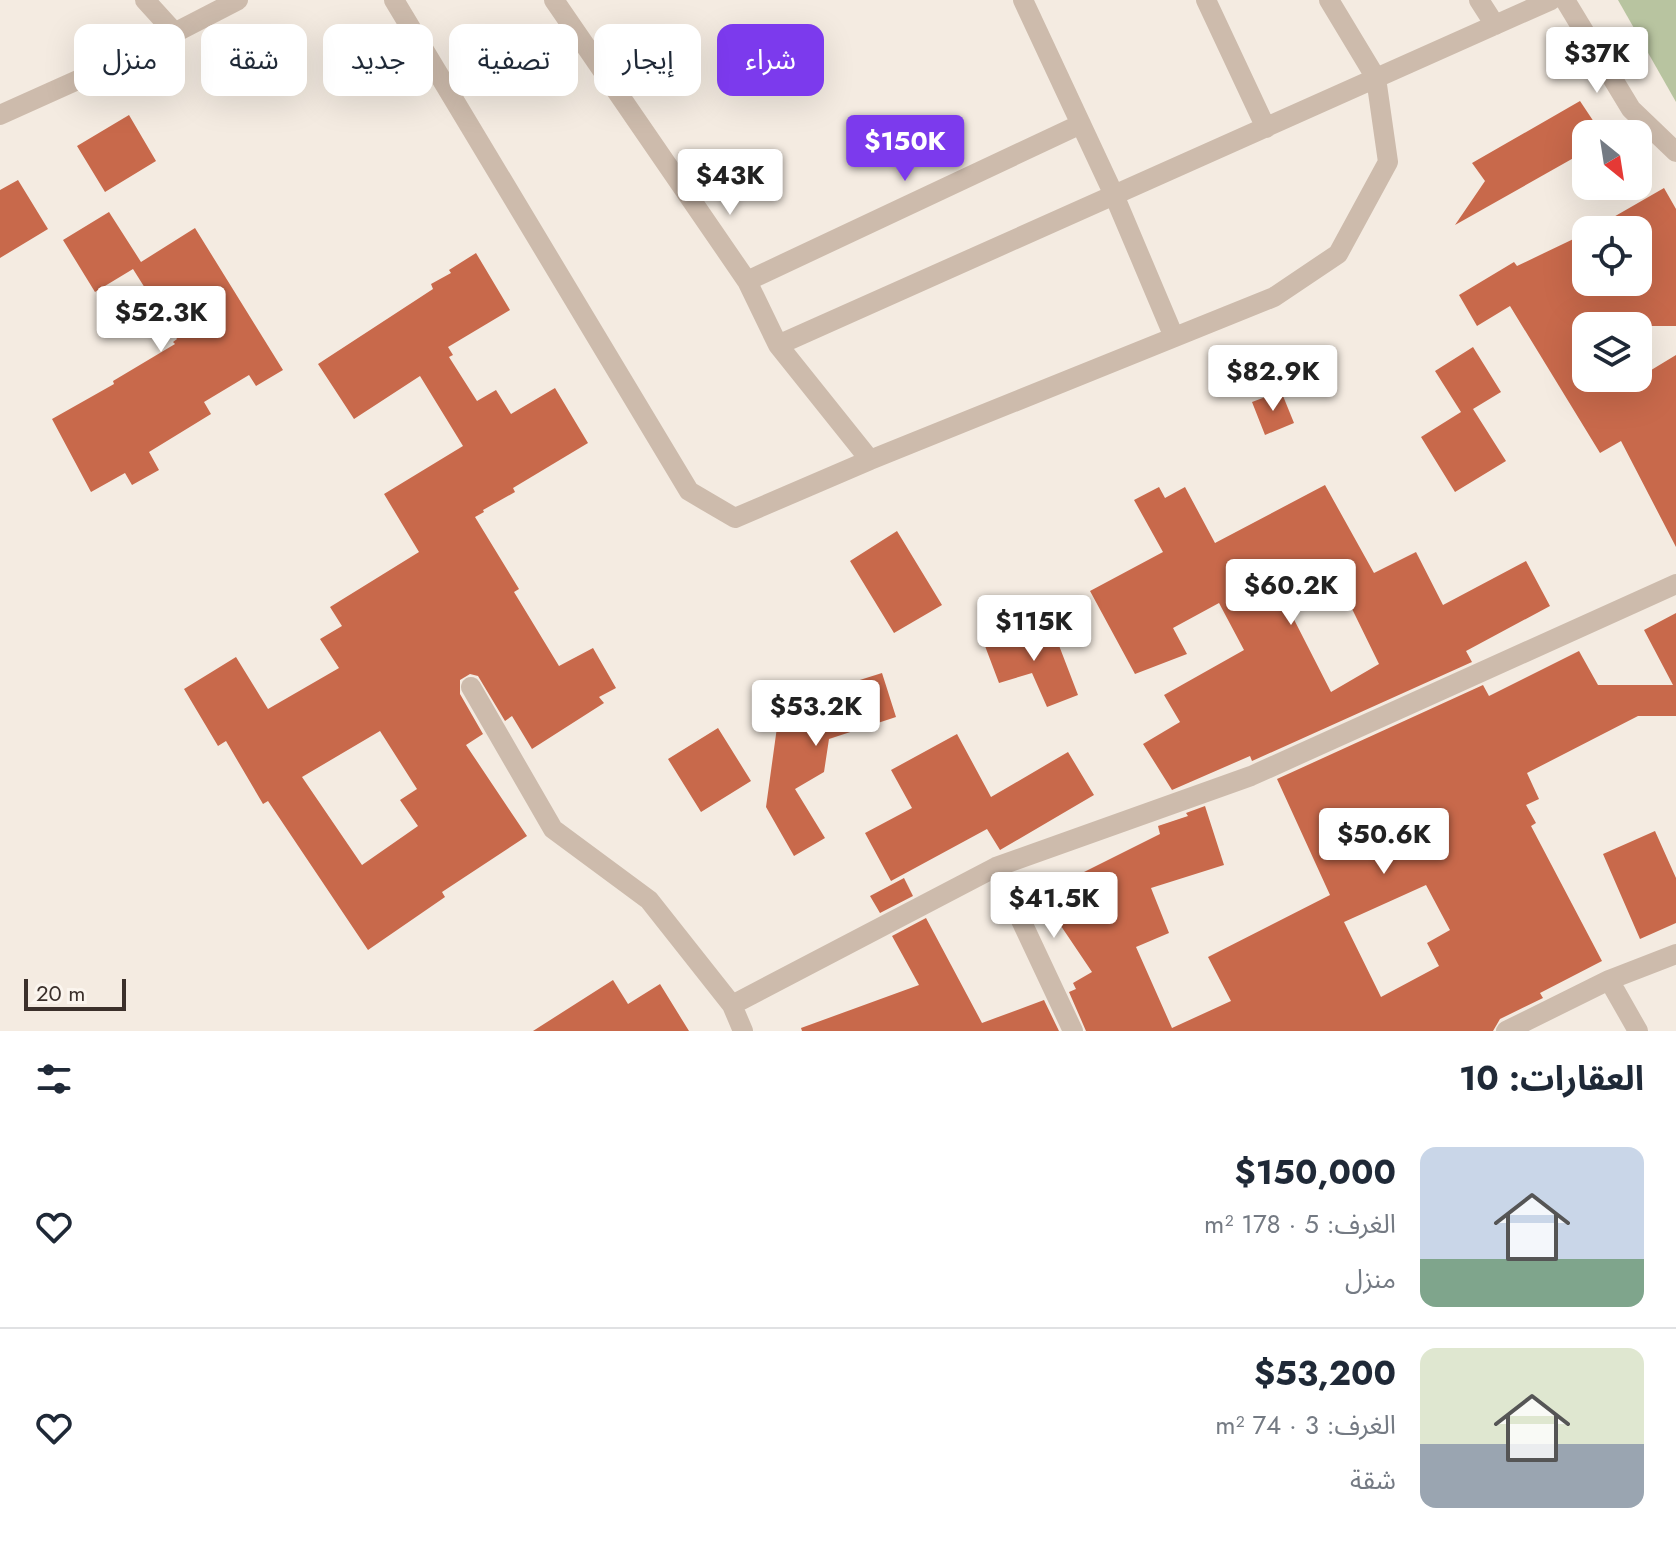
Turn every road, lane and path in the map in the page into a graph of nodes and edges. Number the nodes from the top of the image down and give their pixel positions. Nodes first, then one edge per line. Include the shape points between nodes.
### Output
1 (145, 0) edge
2 (238, 0) edge
3 (394, 0) edge
4 (554, 0) edge
5 (1023, 0) edge
6 (1206, 0) edge
7 (1329, 0) edge
8 (1479, 0) edge
9 (1551, 0) edge
10 (1565, 0) edge
11 (167, 24) edge
12 (1495, 25) junction
13 (185, 28) edge
14 (1376, 78) junction
15 (74, 82) edge
16 (0, 115) edge
17 (1081, 124) junction
18 (1266, 128) junction
19 (1676, 152) edge
20 (1114, 195) junction
21 (747, 281) junction
22 (1174, 337) junction
23 (778, 345) junction
24 (870, 460) junction
25 (1676, 584) edge
26 (471, 687) dead end
27 (996, 867) junction
28 (1676, 954) edge
29 (1609, 980) junction
30 (732, 1005) junction
31 (743, 1031) edge
32 (1073, 1031) edge
33 (1506, 1031) edge
34 (1638, 1031) edge

1 - 11 street
2 - 13 street
3 - 24 street via 689,491 735,518
4 - 21 street
5 - 17 street
6 - 18 street
7 - 14 street
8 - 12 street
9 - 12 street
10 - 19 street via 1631,109
12 - 14 street
14 - 18 street
14 - 22 street via 1388,162 1338,254 1274,297
15 - 16 street
17 - 20 street
17 - 21 street
18 - 20 street
20 - 22 street
20 - 23 street
21 - 23 street
22 - 24 street
23 - 24 street
25 - 27 street via 1251,776
26 - 30 street via 553,829 649,900
27 - 30 street
27 - 32 street
28 - 29 street
29 - 33 street
29 - 34 street
30 - 31 street

